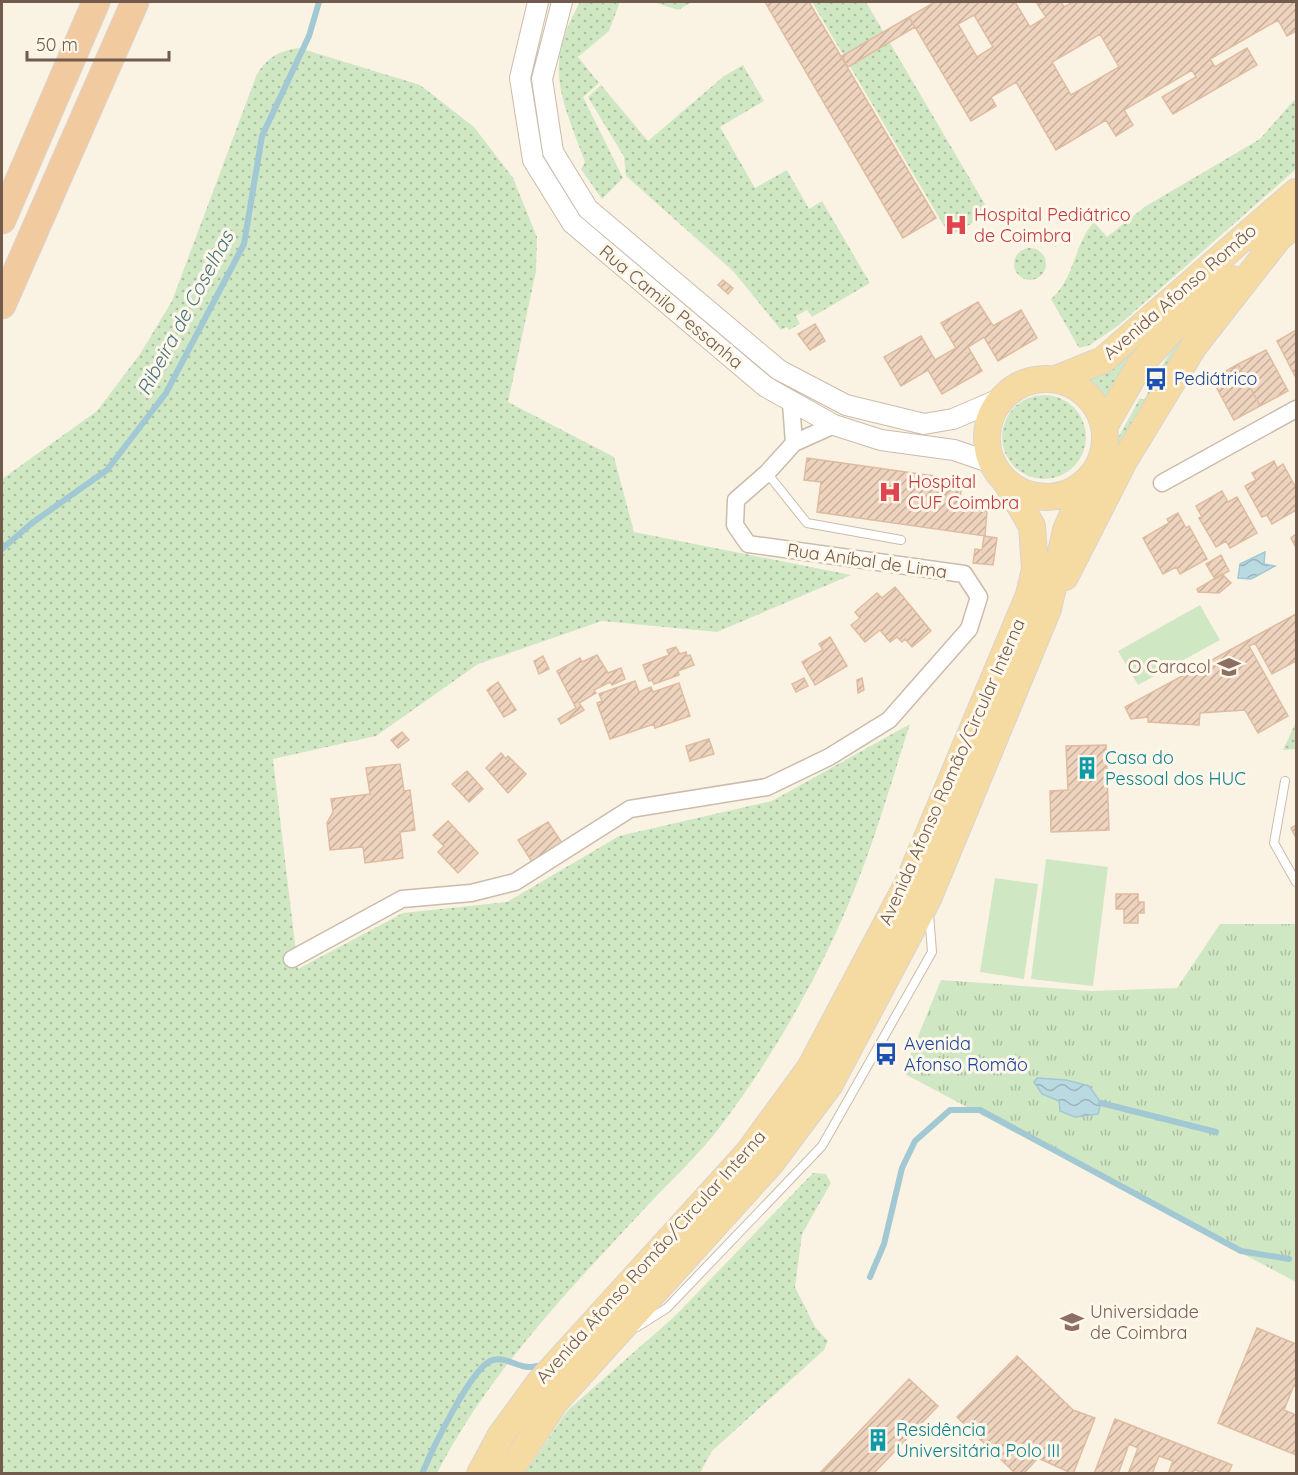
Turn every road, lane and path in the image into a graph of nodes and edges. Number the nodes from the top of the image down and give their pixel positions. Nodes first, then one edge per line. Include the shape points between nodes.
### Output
1 (96, 2) edge
2 (135, 2) edge
3 (538, 2) edge
4 (562, 2) edge
5 (1296, 192) edge
6 (2, 220) edge
7 (1296, 223) edge
8 (1276, 240) junction
9 (3, 304) edge
10 (1056, 380) junction
11 (1002, 398) junction
12 (791, 403) junction
13 (1296, 409) edge
14 (834, 425) junction
15 (1104, 427) junction
16 (794, 443) junction
17 (767, 473) junction
18 (999, 473) junction
19 (1089, 478) junction
20 (1162, 483) dead end
21 (901, 540) dead end
22 (1048, 609) junction
23 (1285, 782) dead end
24 (1296, 882) edge
25 (292, 958) dead end
26 (480, 1473) edge
27 (508, 1473) edge

1 - 6 highway
2 - 9 highway
3 - 12 street, Rua Camilo Pessanha via 520,78 533,160 572,223 766,387
4 - 11 street, Rua Camilo Pessanha via 542,79 553,152 588,209 779,370 846,405 924,424 953,418
5 - 10 main road, Avenida Afonso Romão via 1103,360
7 - 8 main road, Avenida Afonso Romão
8 - 15 main road, Avenida Afonso Romão via 1173,329 1139,366
8 - 22 main road via 1194,346 1124,461
10 - 11 main road via 1036,379
10 - 15 main road via 1087,396 1100,413
11 - 18 main road via 987,429 987,447
12 - 14 street, Rua Camilo Pessanha
12 - 16 street
13 - 20 street
14 - 16 street
14 - 18 street, Rua Camilo Pessanha via 881,440 954,450
15 - 19 main road via 1105,445
16 - 17 street, Rua Aníbal de Lima
17 - 21 lane via 807,523
17 - 25 street, Rua Aníbal de Lima via 736,500 735,525 748,544 964,574 979,597 969,629 889,720 829,757 766,787 630,809 515,882 471,893 402,899
18 - 19 main road via 1021,492 1039,497 1066,493
18 - 26 main road, Avenida Afonso Romão/Circular Interna via 1032,526 1035,568 1029,595 908,883 810,1068 747,1153 538,1383
19 - 22 main road, Avenida Afonso Romão/Circular Interna via 1066,530
22 - 27 main road, Avenida Afonso Romão/Circular Interna via 928,899 824,1093 771,1164 555,1402
23 - 24 lane via 1274,843

